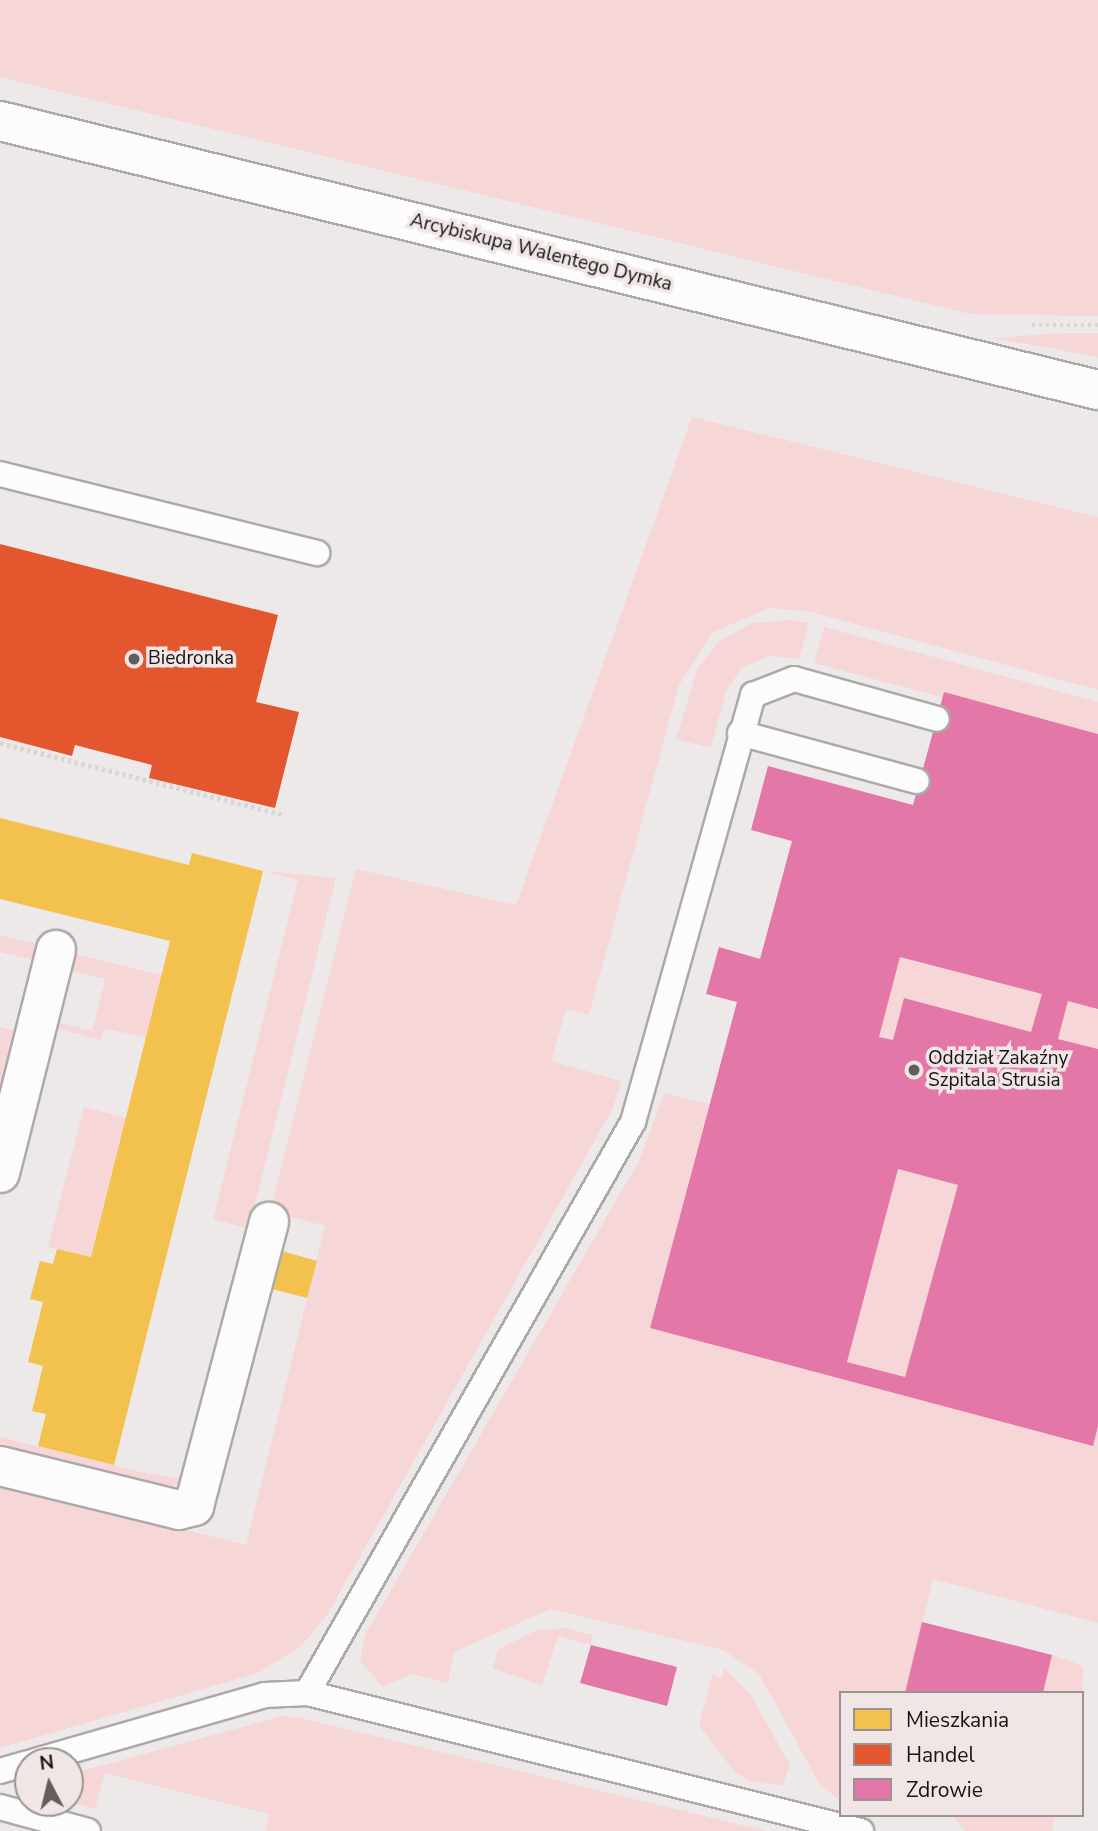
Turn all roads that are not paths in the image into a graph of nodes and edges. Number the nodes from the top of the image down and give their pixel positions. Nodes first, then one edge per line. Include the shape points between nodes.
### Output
1 (0, 121) edge
2 (1093, 387) edge
3 (0, 474) edge
4 (317, 553) dead end
5 (937, 719) dead end
6 (740, 733) junction
7 (917, 781) dead end
8 (56, 950) dead end
9 (0, 1173) edge
10 (269, 1222) dead end
11 (0, 1466) edge
12 (307, 1693) junction
13 (84, 1747) edge
14 (4, 1812) edge
15 (88, 1831) edge
16 (861, 1831) edge

1 - 2 street, Arcybiskupa Walentego Dymka
3 - 4 lane
5 - 6 lane via 794,679 753,695
6 - 7 lane
6 - 12 lane via 633,1122
8 - 9 street
10 - 11 street via 194,1506 179,1510
12 - 13 lane via 265,1695
12 - 16 lane
14 - 15 lane

